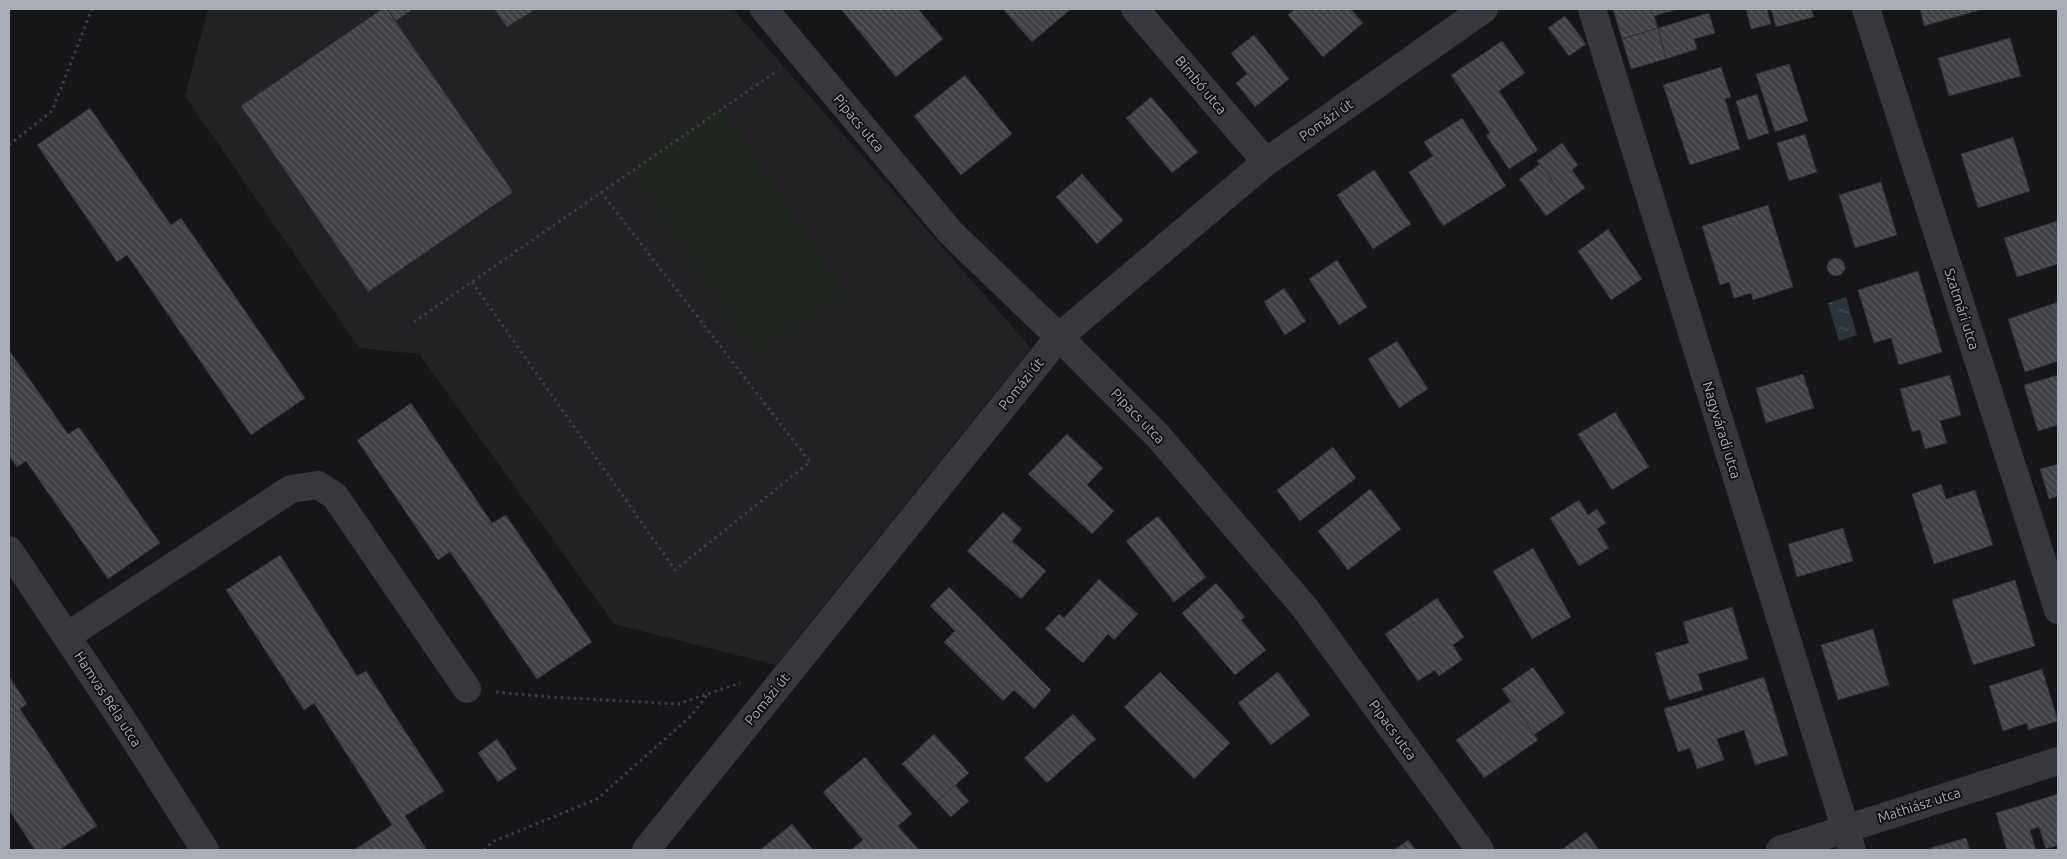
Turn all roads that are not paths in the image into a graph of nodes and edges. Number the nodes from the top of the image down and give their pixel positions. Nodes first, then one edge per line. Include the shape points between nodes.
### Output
1 (764, 9) edge
2 (1136, 9) edge
3 (1484, 9) edge
4 (1592, 9) edge
5 (1866, 9) edge
6 (1266, 162) junction
7 (1059, 337) junction
8 (9, 550) edge
9 (2058, 610) edge
10 (67, 636) junction
11 (468, 689) road end
12 (2058, 761) edge
13 (1849, 840) edge
14 (205, 850) edge
15 (646, 850) edge
16 (1480, 850) edge
17 (1780, 850) edge

1 - 7 street, Pipacs utca via 951,233
2 - 6 street, Bimbó utca
3 - 6 street, Pomázi út
4 - 13 street, Nagyváradi utca
5 - 9 street, Szatmári utca
6 - 7 street, Pomázi út
7 - 15 street, Pomázi út
7 - 16 street, Pipacs utca via 1158,436 1305,608
8 - 10 street, Hamvas Béla utca
10 - 11 street via 291,489 318,485 335,496
10 - 14 street, Hamvas Béla utca
12 - 13 street, Mathiász utca
13 - 17 street, Mathiász utca

